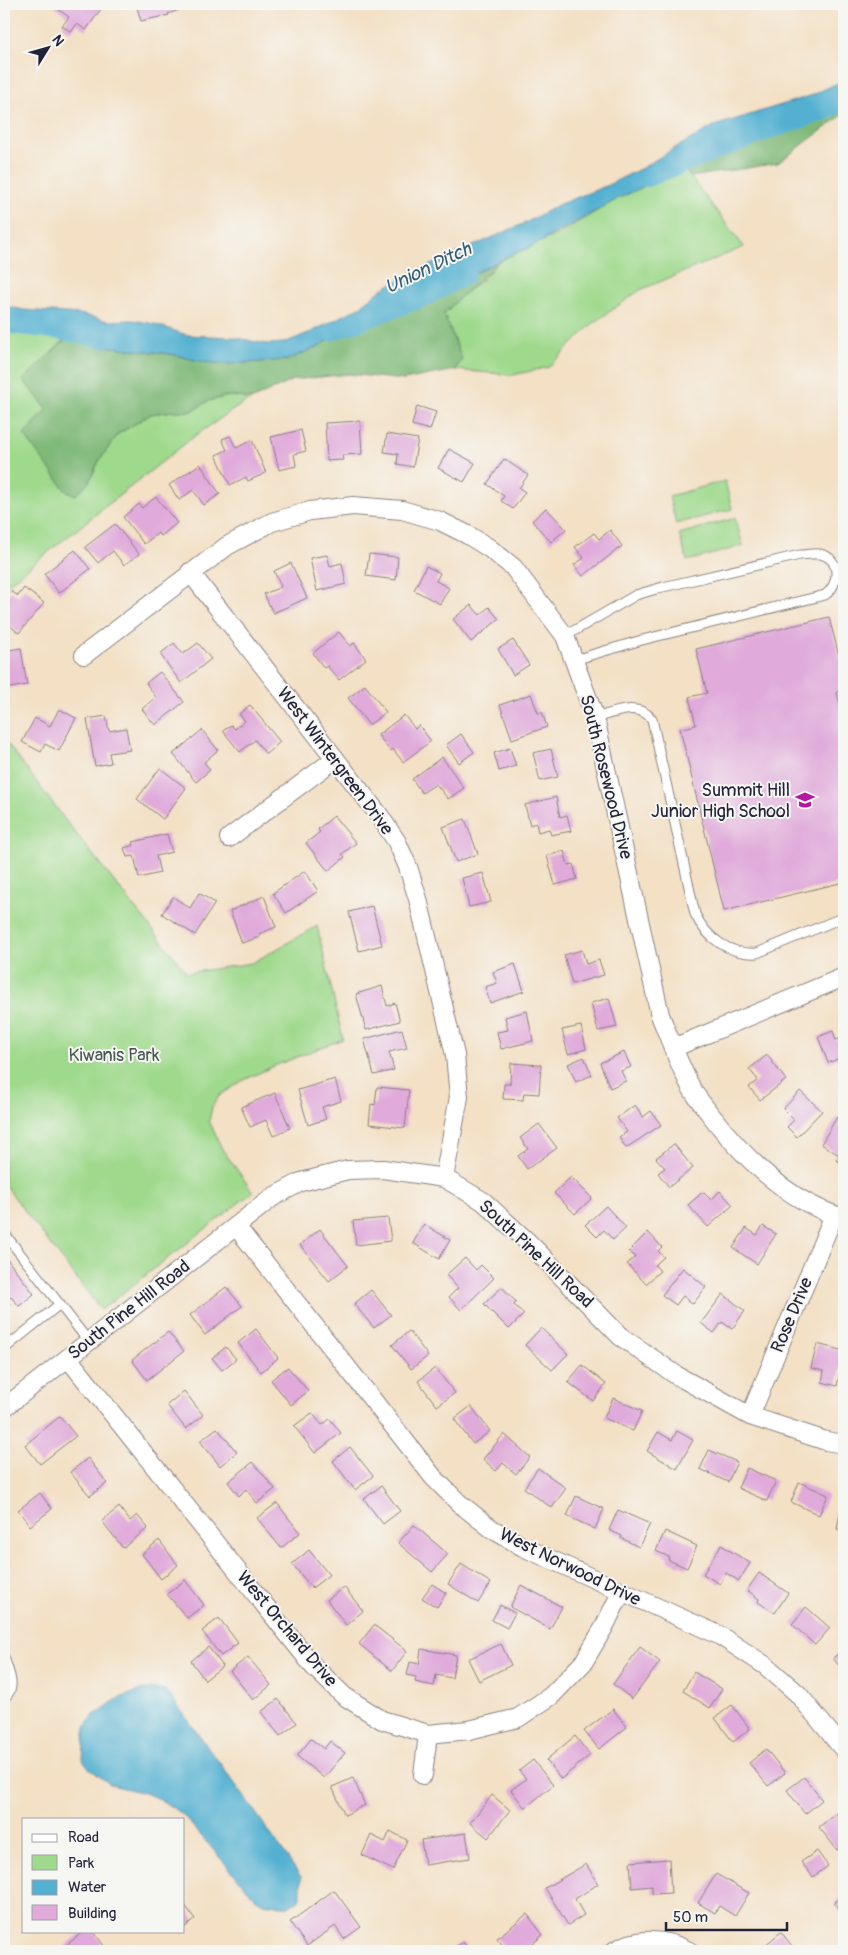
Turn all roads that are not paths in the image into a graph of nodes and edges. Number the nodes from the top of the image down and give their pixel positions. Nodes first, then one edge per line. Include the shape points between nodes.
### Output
1 (190, 572) junction
2 (565, 636) junction
3 (84, 655) dead end
4 (574, 660) junction
5 (595, 718) junction
6 (335, 760) junction
7 (229, 838) dead end
8 (844, 916) edge
9 (844, 977) edge
10 (673, 1048) junction
11 (444, 1178) junction
12 (839, 1217) edge
13 (236, 1226) junction
14 (4, 1233) edge
15 (60, 1304) junction
16 (89, 1342) junction
17 (4, 1349) edge
18 (68, 1358) junction
19 (4, 1408) edge
20 (750, 1416) junction
21 (844, 1444) edge
22 (621, 1593) junction
23 (4, 1657) edge
24 (4, 1698) edge
25 (428, 1734) junction
26 (844, 1750) edge
27 (423, 1775) dead end
28 (614, 1951) edge
29 (689, 1951) edge

1 - 2 street, South Rosewood Drive via 227,546 272,522 310,511 353,506 402,510 440,521 489,548 513,567
1 - 3 street, South Rosewood Drive
1 - 6 street, West Wintergreen Drive
2 - 4 street, South Rosewood Drive
2 - 4 lane via 636,595 672,584 800,555 820,554 828,558 837,573 837,580 826,595
4 - 5 street, South Rosewood Drive
5 - 8 lane via 636,708 652,719 695,914 708,934 730,950 757,953
5 - 10 street, South Rosewood Drive via 660,1015
6 - 7 street
6 - 11 street, West Wintergreen Drive via 379,814 397,842 418,899 455,1055 459,1097
9 - 10 street
10 - 12 street, South Rosewood Drive via 693,1090 721,1128 760,1169 798,1197
11 - 13 street, South Pine Hill Road via 383,1169 348,1170 301,1182 274,1197
11 - 20 street, South Pine Hill Road via 490,1208 620,1336 676,1375
12 - 20 street, Rose Drive
13 - 16 street, South Pine Hill Road
13 - 22 street, West Norwood Drive via 434,1478 459,1503 492,1529 523,1547
14 - 15 lane
15 - 16 lane
15 - 17 lane
16 - 18 street, South Pine Hill Road
18 - 19 street, South Pine Hill Road
18 - 25 street, West Orchard Drive via 314,1667 344,1696 382,1720
20 - 21 street, South Pine Hill Road
22 - 25 street, West Orchard Drive via 583,1663 551,1696 518,1718 469,1730
22 - 26 street, West Norwood Drive via 719,1636 766,1666 798,1694
23 - 24 lane via 13,1684
25 - 27 street
28 - 29 street via 628,1944 653,1940

